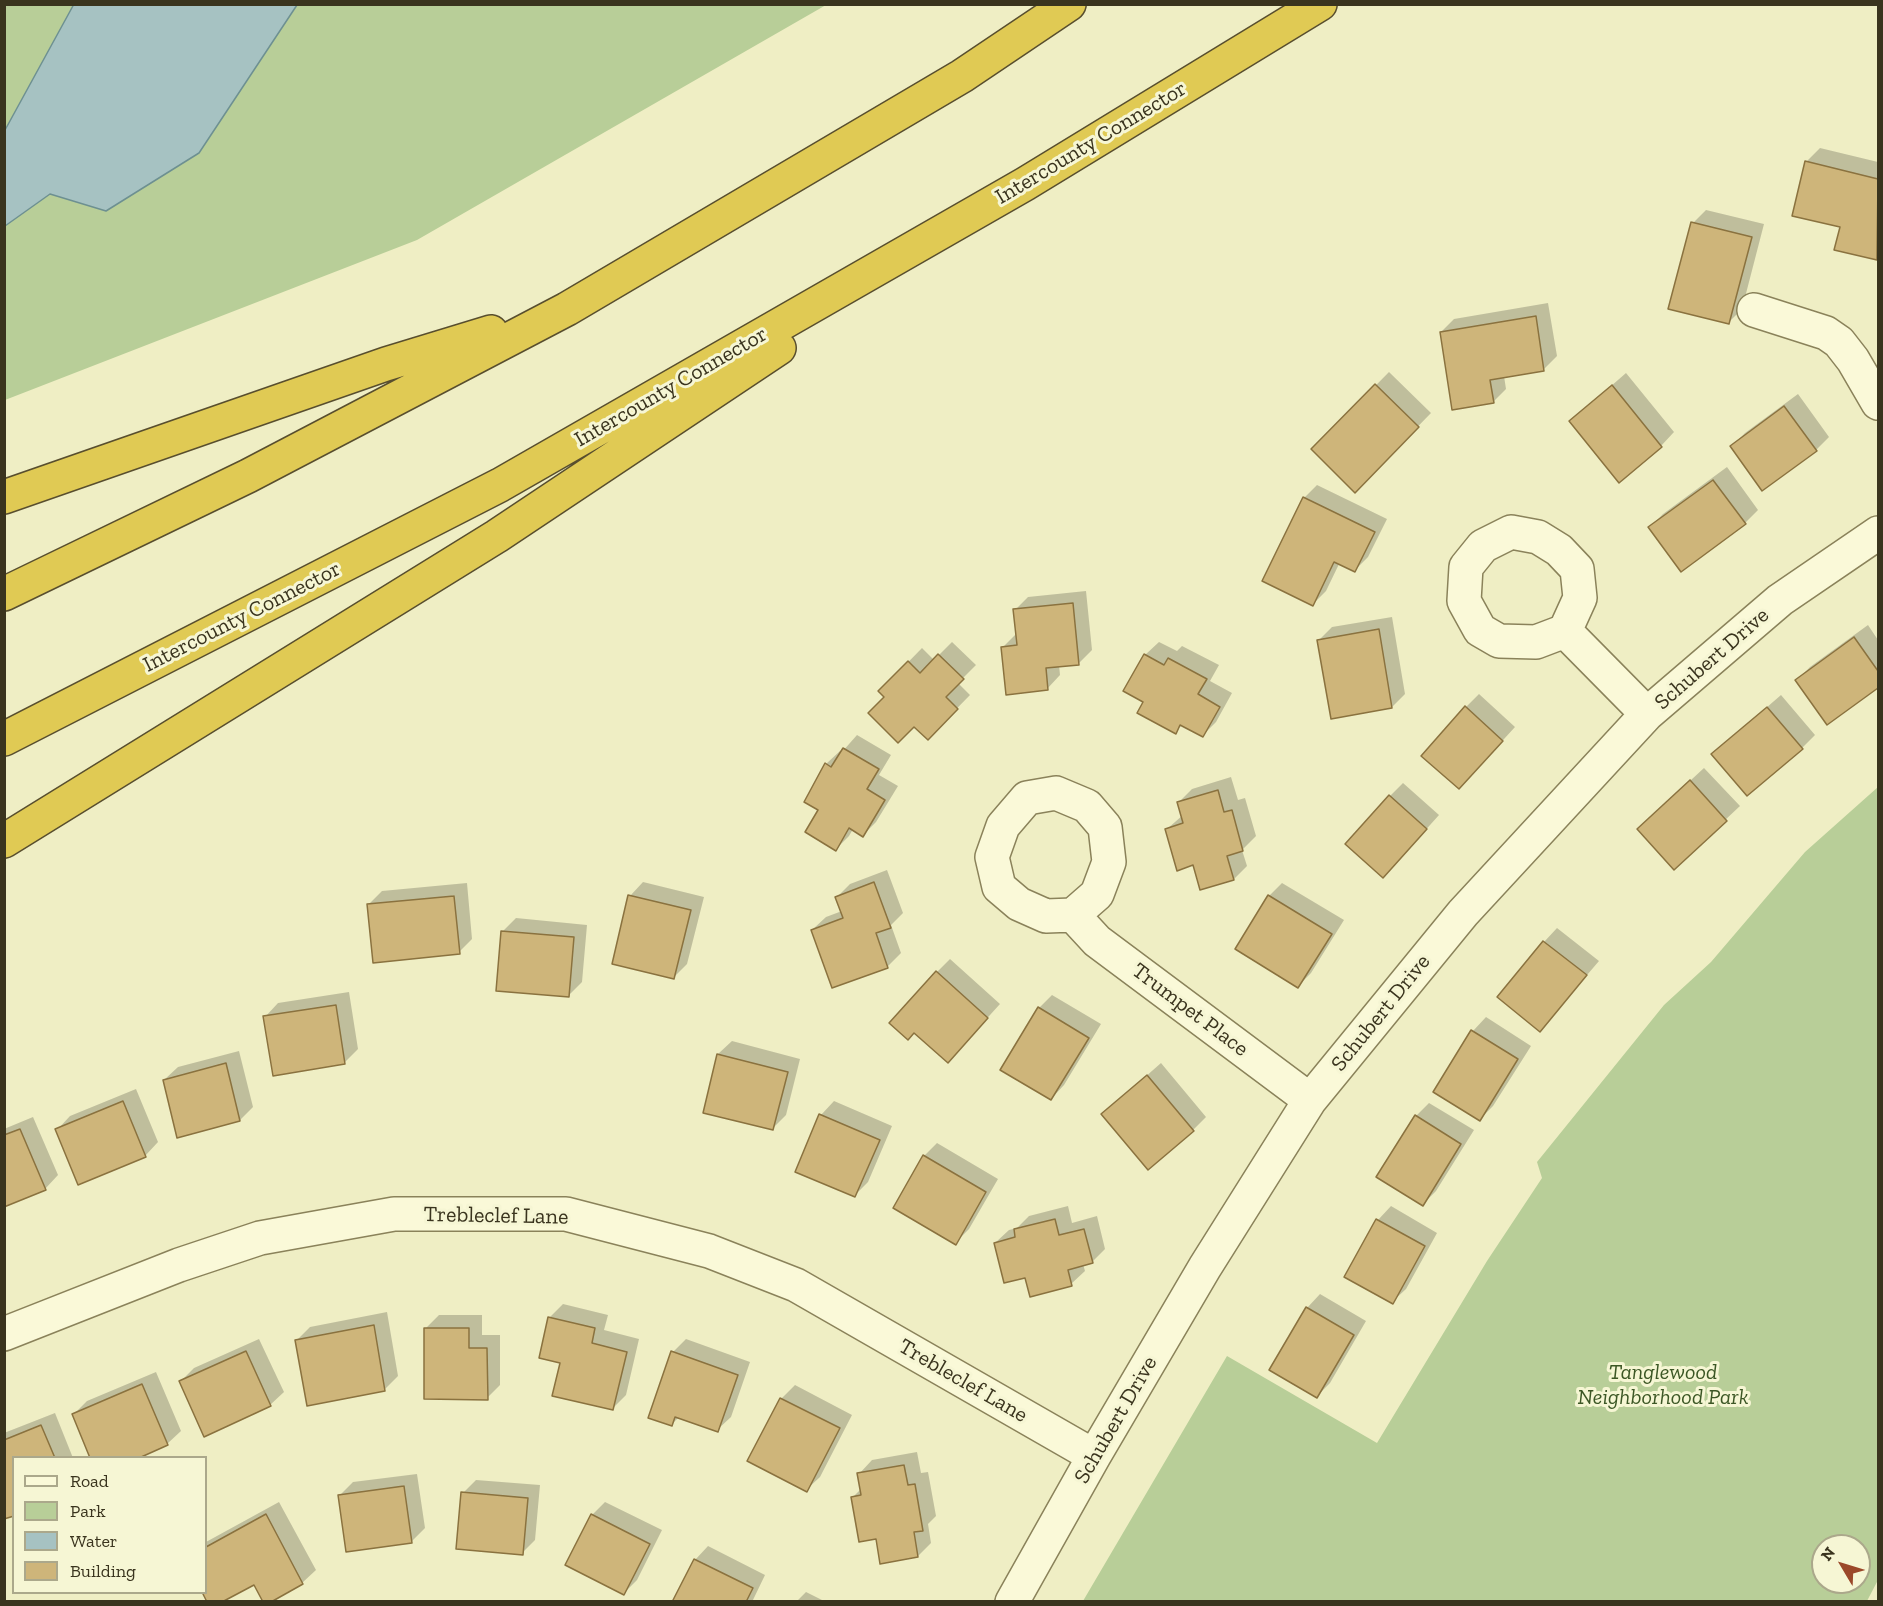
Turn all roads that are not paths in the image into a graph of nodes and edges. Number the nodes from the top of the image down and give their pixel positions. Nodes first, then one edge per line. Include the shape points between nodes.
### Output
1 (1069, 4) edge
2 (1320, 4) edge
3 (1025, 184) junction
4 (567, 309) junction
5 (1754, 310) dead end
6 (1878, 404) edge
7 (4, 497) edge
8 (1878, 533) edge
9 (4, 594) edge
10 (1565, 631) dead end
11 (1647, 714) junction
12 (4, 739) edge
13 (4, 842) edge
14 (1073, 915) dead end
15 (1310, 1100) junction
16 (4, 1334) edge
17 (1094, 1456) junction
18 (1012, 1602) edge

1 - 4 highway via 962,76
2 - 3 highway, Intercounty Connector
3 - 12 highway, Intercounty Connector via 500,485
3 - 13 highway via 497,536
4 - 7 highway via 386,364
4 - 9 highway via 248,476
5 - 6 street via 1826,333 1839,342
8 - 11 street, Schubert Drive via 1780,600
10 - 11 street
11 - 15 street, Schubert Drive via 1463,913
14 - 15 street, Trumpet Place via 1097,941
15 - 17 street, Schubert Drive via 1205,1267
16 - 17 street, Trebleclef Lane via 179,1265 260,1238 394,1214 566,1214 709,1251 796,1285
17 - 18 street, Schubert Drive

